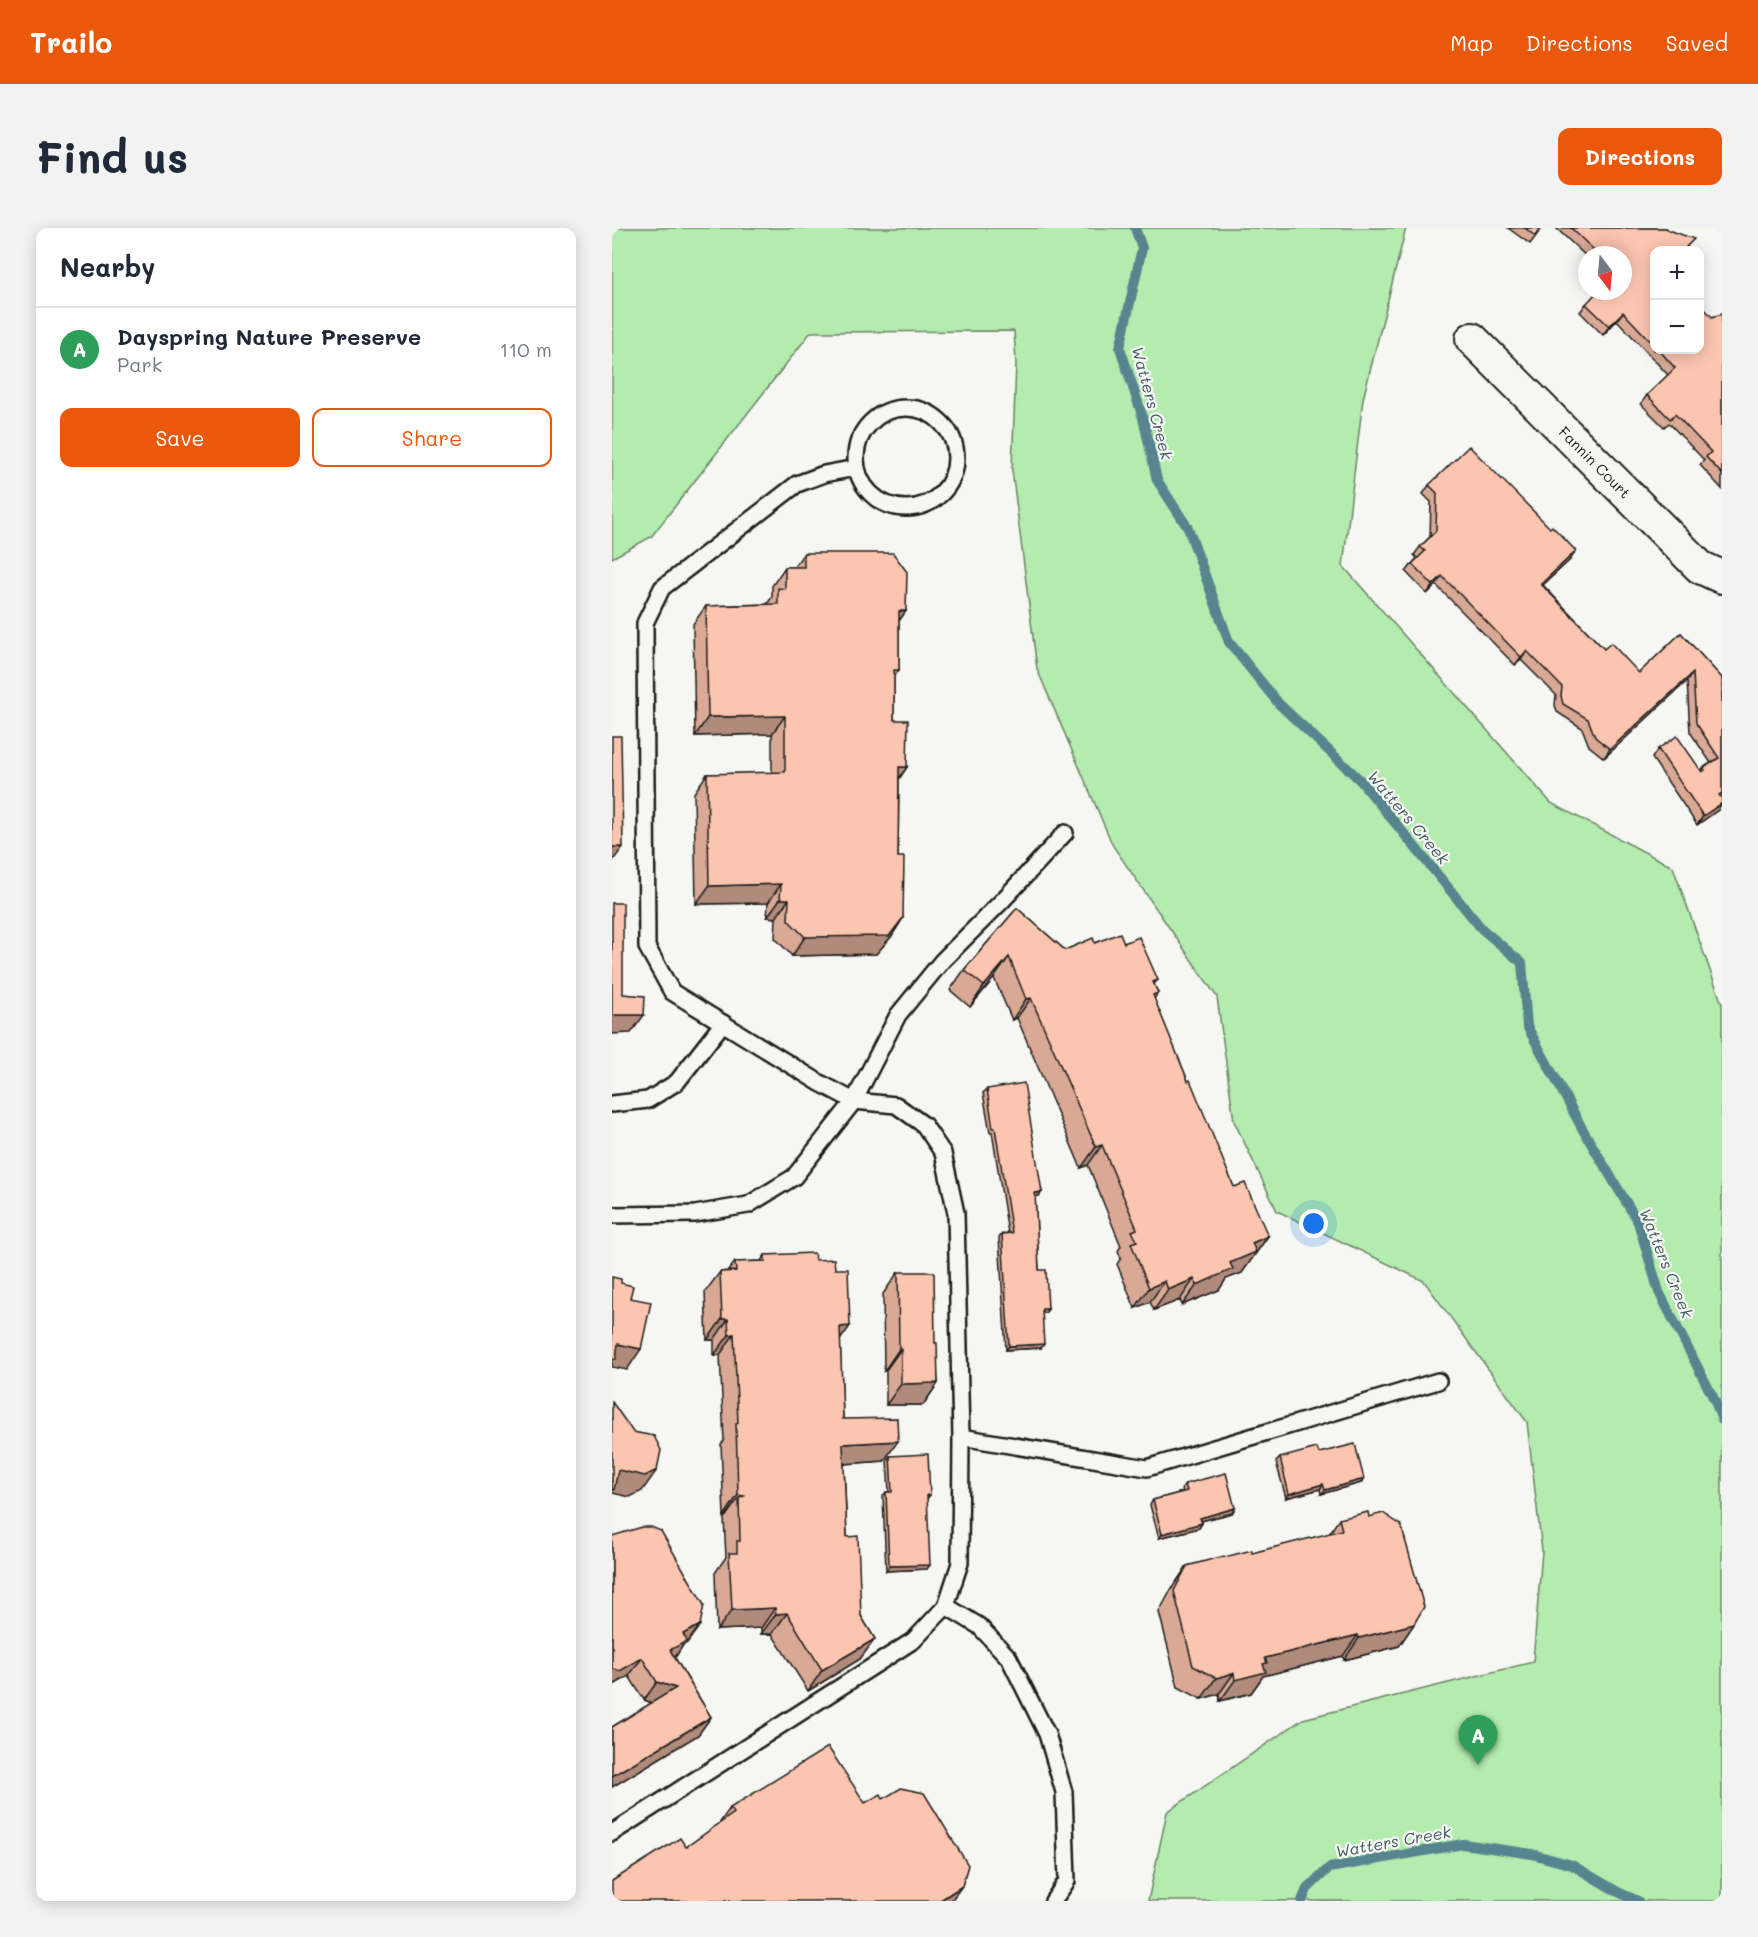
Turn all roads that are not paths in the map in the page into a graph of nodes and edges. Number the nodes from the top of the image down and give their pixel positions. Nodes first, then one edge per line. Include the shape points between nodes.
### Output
1 (1472, 339) dead end
2 (856, 468) junction
3 (1722, 577) edge
4 (1065, 833) dead end
5 (723, 1023) junction
6 (854, 1101) junction
7 (612, 1104) edge
8 (612, 1215) edge
9 (1438, 1381) dead end
10 (961, 1437) junction
11 (946, 1606) junction
12 (612, 1833) edge
13 (1053, 1901) edge

1 - 3 street, Fannin Court via 1700,567
2 - 2 lane via 862,484 876,499 892,507 912,508 929,503 943,492 957,464 956,446 950,432 929,412 896,408 880,414 865,427 857,444
2 - 5 lane via 797,484 662,588 645,623 647,946 672,992
4 - 6 lane via 942,961 898,1015
5 - 6 lane
5 - 7 lane via 677,1082 648,1100
6 - 8 lane via 794,1177 748,1205 695,1214
6 - 10 lane via 896,1105 924,1125 943,1153 956,1212
9 - 10 lane via 1147,1468
10 - 11 lane via 960,1563
11 - 12 lane via 914,1640
11 - 13 lane via 979,1626 1009,1658 1047,1734 1064,1792 1067,1881

